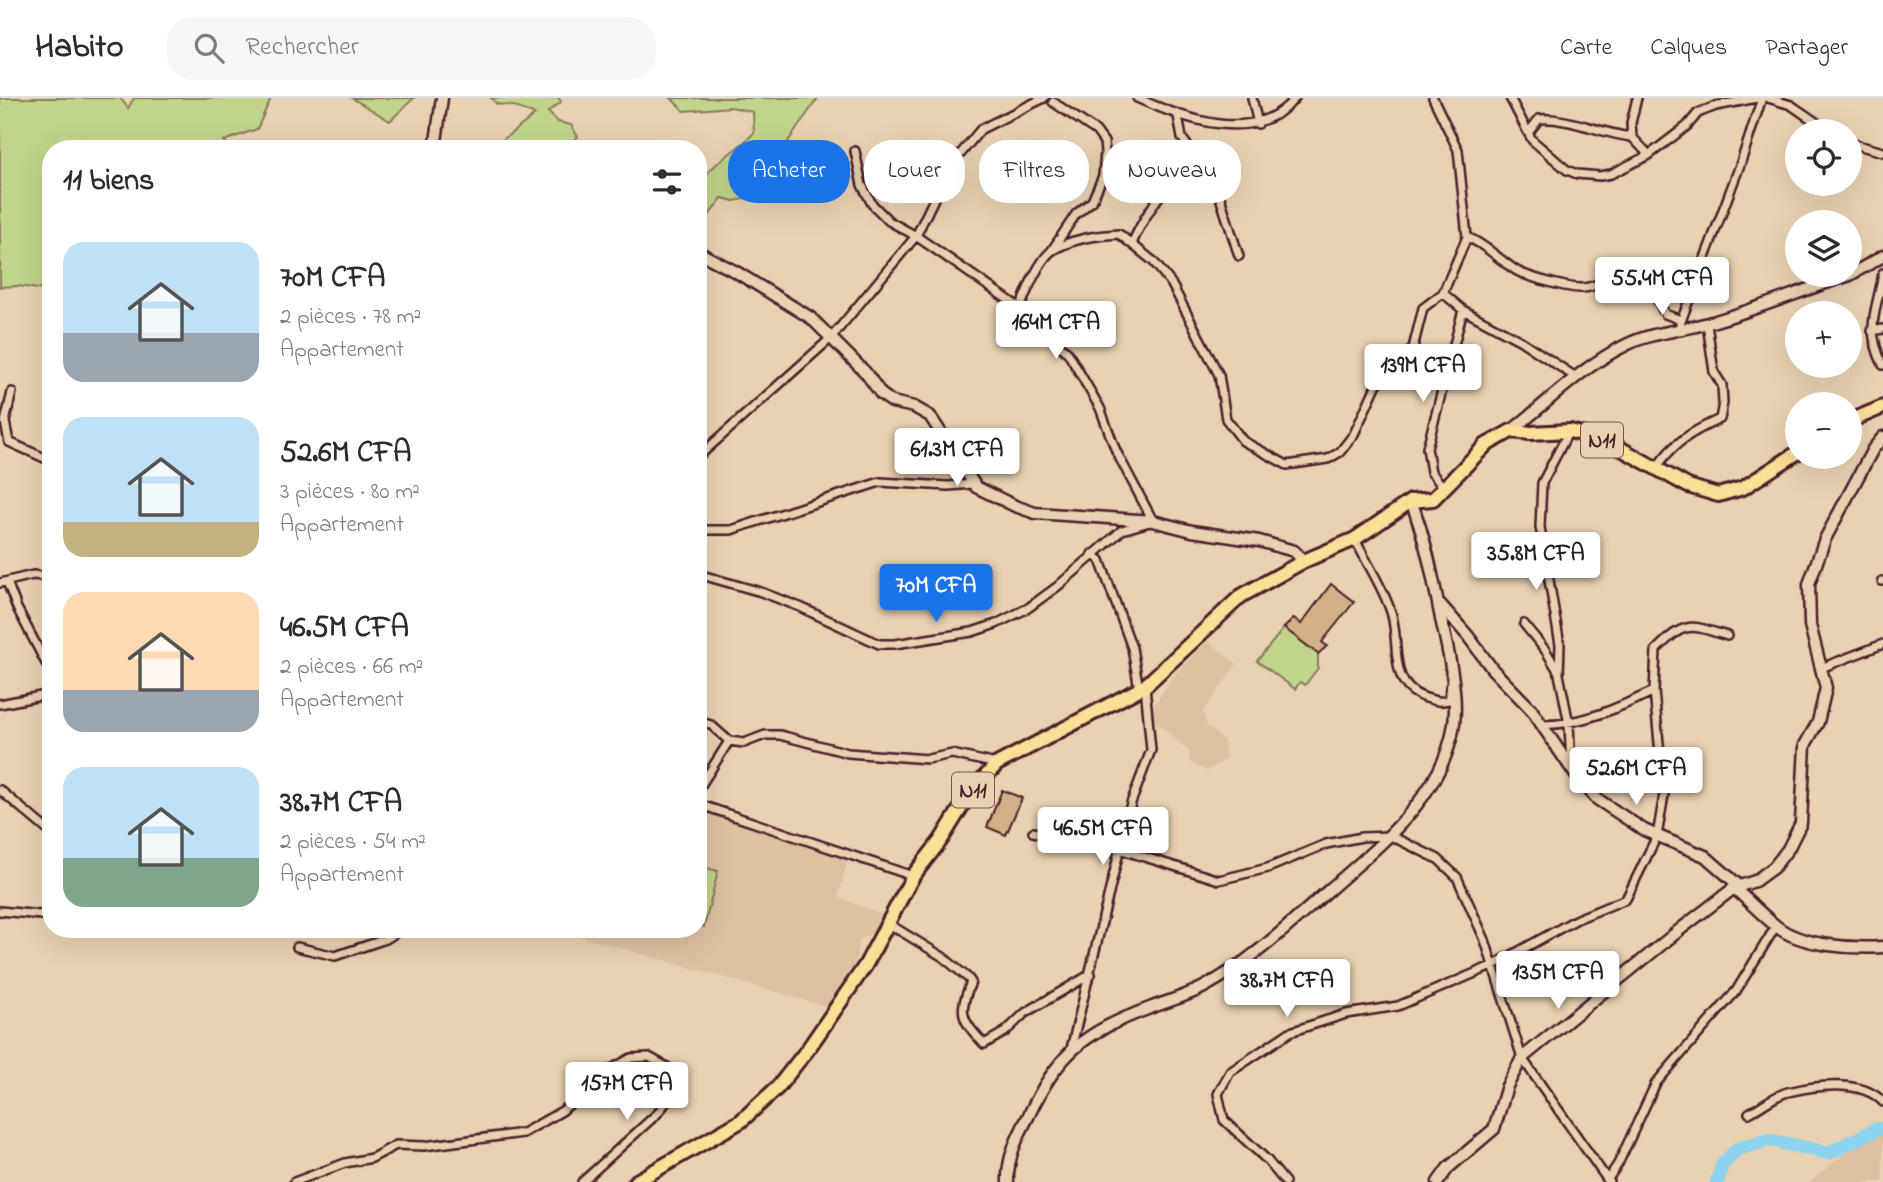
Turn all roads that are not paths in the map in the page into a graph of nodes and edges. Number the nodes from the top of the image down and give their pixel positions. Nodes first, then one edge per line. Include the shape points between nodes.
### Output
1 (442, 98) edge
2 (1137, 98) edge
3 (1295, 98) edge
4 (1433, 98) edge
5 (1510, 98) edge
6 (1637, 98) edge
7 (1760, 98) edge
8 (1768, 98) edge
9 (1051, 99) edge
10 (1251, 99) edge
11 (1178, 116) junction
12 (1811, 119) edge
13 (1258, 124) junction
14 (1528, 133) junction
15 (1632, 137) junction
16 (436, 140) edge
17 (1184, 140) edge
18 (1862, 146) edge
19 (855, 151) dead end
20 (1883, 152) edge
21 (1649, 155) junction
22 (1155, 203) edge
23 (1222, 203) edge
24 (916, 236) junction
25 (1467, 237) junction
26 (1132, 244) junction
27 (1052, 251) junction
28 (1239, 256) dead end
29 (1883, 256) edge
30 (707, 257) edge
31 (1862, 268) edge
32 (1883, 273) edge
33 (1815, 287) edge
34 (1443, 293) junction
35 (1020, 308) junction
36 (1463, 310) junction
37 (1707, 324) junction
38 (1679, 325) junction
39 (1883, 330) edge
40 (1871, 331) junction
41 (831, 338) junction
42 (1883, 365) edge
43 (1574, 376) junction
44 (12, 392) dead end
45 (1883, 407) edge
46 (1862, 416) edge
47 (3, 420) edge
48 (1511, 431) junction
49 (1570, 431) junction
50 (1883, 437) edge
51 (707, 449) edge
52 (42, 457) edge
53 (1785, 461) edge
54 (1657, 467) junction
55 (974, 484) junction
56 (1444, 488) junction
57 (1411, 501) junction
58 (1153, 521) junction
59 (707, 530) edge
60 (1355, 539) junction
61 (1092, 554) junction
62 (1304, 561) junction
63 (42, 576) edge
64 (707, 577) edge
65 (4, 582) edge
66 (1438, 603) junction
67 (1524, 624) dead end
68 (1727, 636) dead end
69 (1883, 644) edge
70 (42, 656) edge
71 (1821, 668) junction
72 (1559, 674) junction
73 (1451, 679) junction
74 (1142, 687) junction
75 (1654, 691) junction
76 (42, 696) edge
77 (0, 704) edge
78 (707, 723) edge
79 (1569, 724) junction
80 (1543, 725) junction
81 (729, 741) junction
82 (997, 764) junction
83 (1571, 766) junction
84 (707, 776) edge
85 (0, 790) edge
86 (707, 807) edge
87 (42, 825) edge
88 (1033, 832) dead end
89 (1391, 836) junction
90 (1657, 836) junction
91 (1122, 850) junction
92 (913, 876) junction
93 (1734, 888) junction
94 (0, 911) edge
95 (42, 915) edge
96 (888, 924) junction
97 (1776, 926) junction
98 (388, 938) edge
99 (298, 947) dead end
100 (1883, 947) edge
101 (1494, 965) junction
102 (1091, 974) junction
103 (1071, 1049) junction
104 (1522, 1058) junction
105 (1883, 1102) edge
106 (1749, 1113) dead end
107 (1448, 1168) junction
108 (1608, 1180) edge
109 (294, 1182) edge
110 (582, 1182) edge
111 (635, 1182) edge
112 (1008, 1182) edge
113 (1285, 1182) edge
114 (1437, 1182) edge
115 (1448, 1182) edge

1 - 16 street
2 - 11 street
3 - 13 street via 1276,117
4 - 25 street via 1458,150
5 - 14 street
6 - 15 street
7 - 21 street via 1698,113
7 - 38 street via 1740,165
8 - 12 street
9 - 24 street via 981,129 949,168
9 - 27 street via 1096,131 1105,152 1103,176 1092,201 1071,220
10 - 13 street
11 - 13 street
11 - 17 street
14 - 15 street via 1539,120 1552,118
14 - 21 street via 1577,174 1611,174
15 - 21 street
18 - 20 street
19 - 24 street via 862,185 872,204 889,221
22 - 26 street
23 - 28 street
24 - 35 street
24 - 41 street
25 - 34 street
25 - 38 street via 1482,243 1518,272 1555,282 1580,288 1616,276 1650,286 1665,314
26 - 27 street via 1119,234 1097,235
26 - 34 street via 1171,283 1200,334 1219,375 1226,419 1242,441 1287,465 1328,459 1340,452 1364,417 1376,386 1413,348 1423,308
27 - 35 street
29 - 31 street
30 - 41 street via 811,318
32 - 40 street
33 - 37 street
34 - 36 street
35 - 58 street via 1068,353 1087,383
36 - 43 street
36 - 56 street via 1427,448 1431,472
37 - 38 street
37 - 54 street via 1714,372 1722,385 1720,419 1671,448
38 - 43 street via 1625,345
39 - 40 street
40 - 42 street
41 - 51 street
41 - 55 street via 881,394 930,416
43 - 48 street
44 - 47 street
45 - 46 highway
47 - 52 street via 9,442
48 - 49 highway, N11
48 - 56 highway, N11 via 1486,445
49 - 54 highway, N11 via 1607,441
49 - 72 street via 1542,483 1540,527 1560,645
50 - 71 street via 1825,538 1809,584 1810,625
53 - 54 highway, N11 via 1743,488 1718,495
55 - 58 street via 1035,513
55 - 59 street via 880,482 731,530
56 - 57 highway, N11 via 1433,499
57 - 60 highway, N11
57 - 66 street via 1425,538
58 - 61 street via 1122,530
58 - 62 street via 1259,541 1294,551
60 - 62 highway, N11
60 - 73 street via 1393,615 1400,679 1411,692 1440,703 1449,700
61 - 64 street via 1028,608 996,624 895,645 879,644 787,602
61 - 74 street via 1100,560
62 - 74 highway, N11 via 1241,596
63 - 65 street
65 - 70 street
66 - 73 street
66 - 80 street
67 - 72 street
68 - 75 street via 1697,627 1676,630 1656,650
69 - 71 street
71 - 93 street via 1826,688 1818,722 1805,745 1801,823 1774,867 1755,881
72 - 79 street
73 - 89 street via 1454,721 1449,747 1428,789
74 - 82 highway, N11
74 - 91 street via 1151,750 1131,803
75 - 79 street
75 - 90 street via 1664,795
76 - 77 street
78 - 81 street
79 - 80 street
79 - 83 street
80 - 83 street
81 - 82 street via 744,743 780,735 848,753 928,759 952,754
81 - 84 street
82 - 92 highway, N11 via 970,793
83 - 90 street via 1597,799
85 - 87 street
86 - 92 street
88 - 91 street
89 - 91 street via 1326,844 1268,868 1219,880
89 - 101 street via 1438,859 1457,877
89 - 103 street via 1230,971 1202,988 1100,1030
90 - 93 street via 1705,856 1736,883
90 - 101 street via 1626,899 1577,919
91 - 102 street
92 - 96 highway, N11
93 - 97 street
93 - 104 street
94 - 95 street
96 - 102 street via 968,978 971,982 961,1005 963,1015 984,1044
96 - 111 highway, N11 via 865,966 778,1087 741,1121
97 - 100 street via 1822,943
97 - 108 street via 1736,991 1656,1083
98 - 99 street via 335,956
101 - 104 street
101 - 113 street via 1398,1006 1346,1014 1290,1032 1230,1072 1218,1094 1224,1120
102 - 103 street
103 - 112 street via 1055,1069 1014,1145
104 - 107 street via 1507,1086 1494,1129
104 - 108 street
105 - 106 street via 1857,1086 1838,1087 1786,1092
107 - 114 street
107 - 115 street
109 - 110 street via 372,1158 396,1145 424,1146 523,1133 562,1111 606,1072 631,1058 649,1057 667,1067 674,1079 672,1094 658,1113

